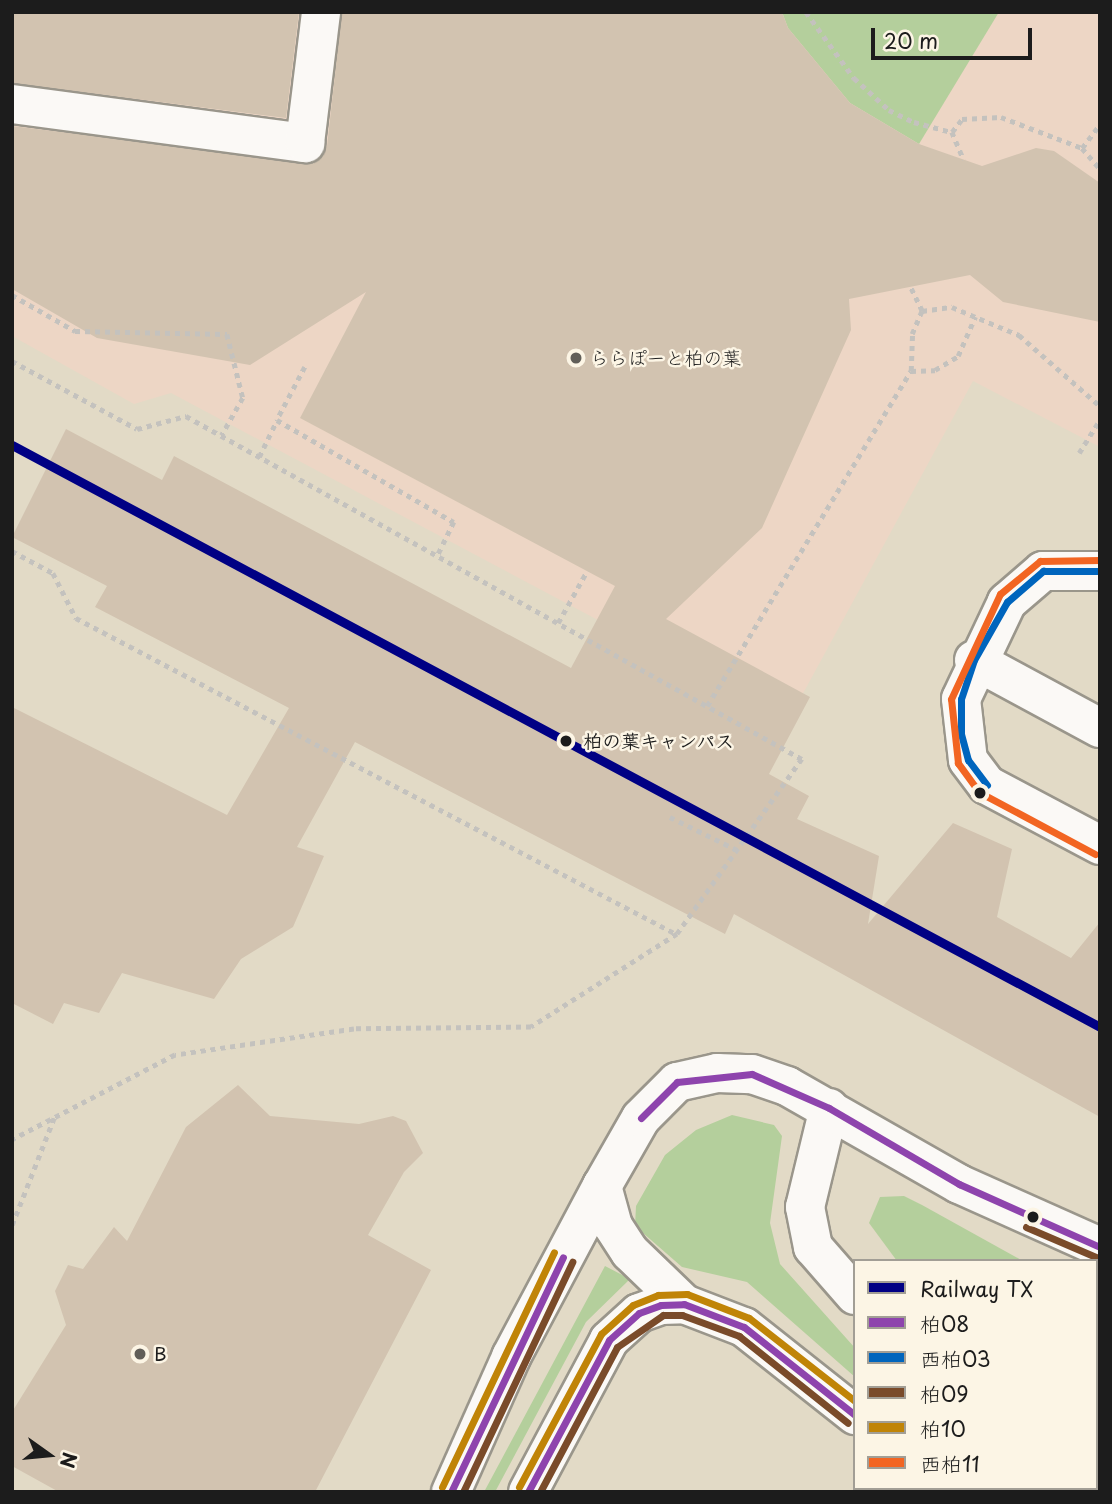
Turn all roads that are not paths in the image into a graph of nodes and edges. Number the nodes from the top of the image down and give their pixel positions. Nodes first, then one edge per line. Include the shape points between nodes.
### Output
1 (321, 12) edge
2 (12, 104) edge
3 (1100, 571) edge
4 (974, 660) junction
5 (1100, 729) edge
6 (1100, 845) edge
7 (829, 1108) junction
8 (602, 1186) junction
9 (1100, 1247) edge
10 (853, 1293) edge
11 (684, 1304) junction
12 (853, 1413) edge
13 (451, 1492) edge
14 (528, 1492) edge

1 - 2 street via 305,143
3 - 4 street via 1043,571 1007,602
4 - 5 street
4 - 6 street via 961,699 968,760 987,785
7 - 8 street via 752,1074 677,1082 641,1118
7 - 9 street via 959,1184
7 - 10 street via 805,1207 813,1247
8 - 11 street via 613,1226 630,1252
8 - 13 street via 511,1357
11 - 12 street via 744,1327
11 - 14 street via 650,1309 622,1325

